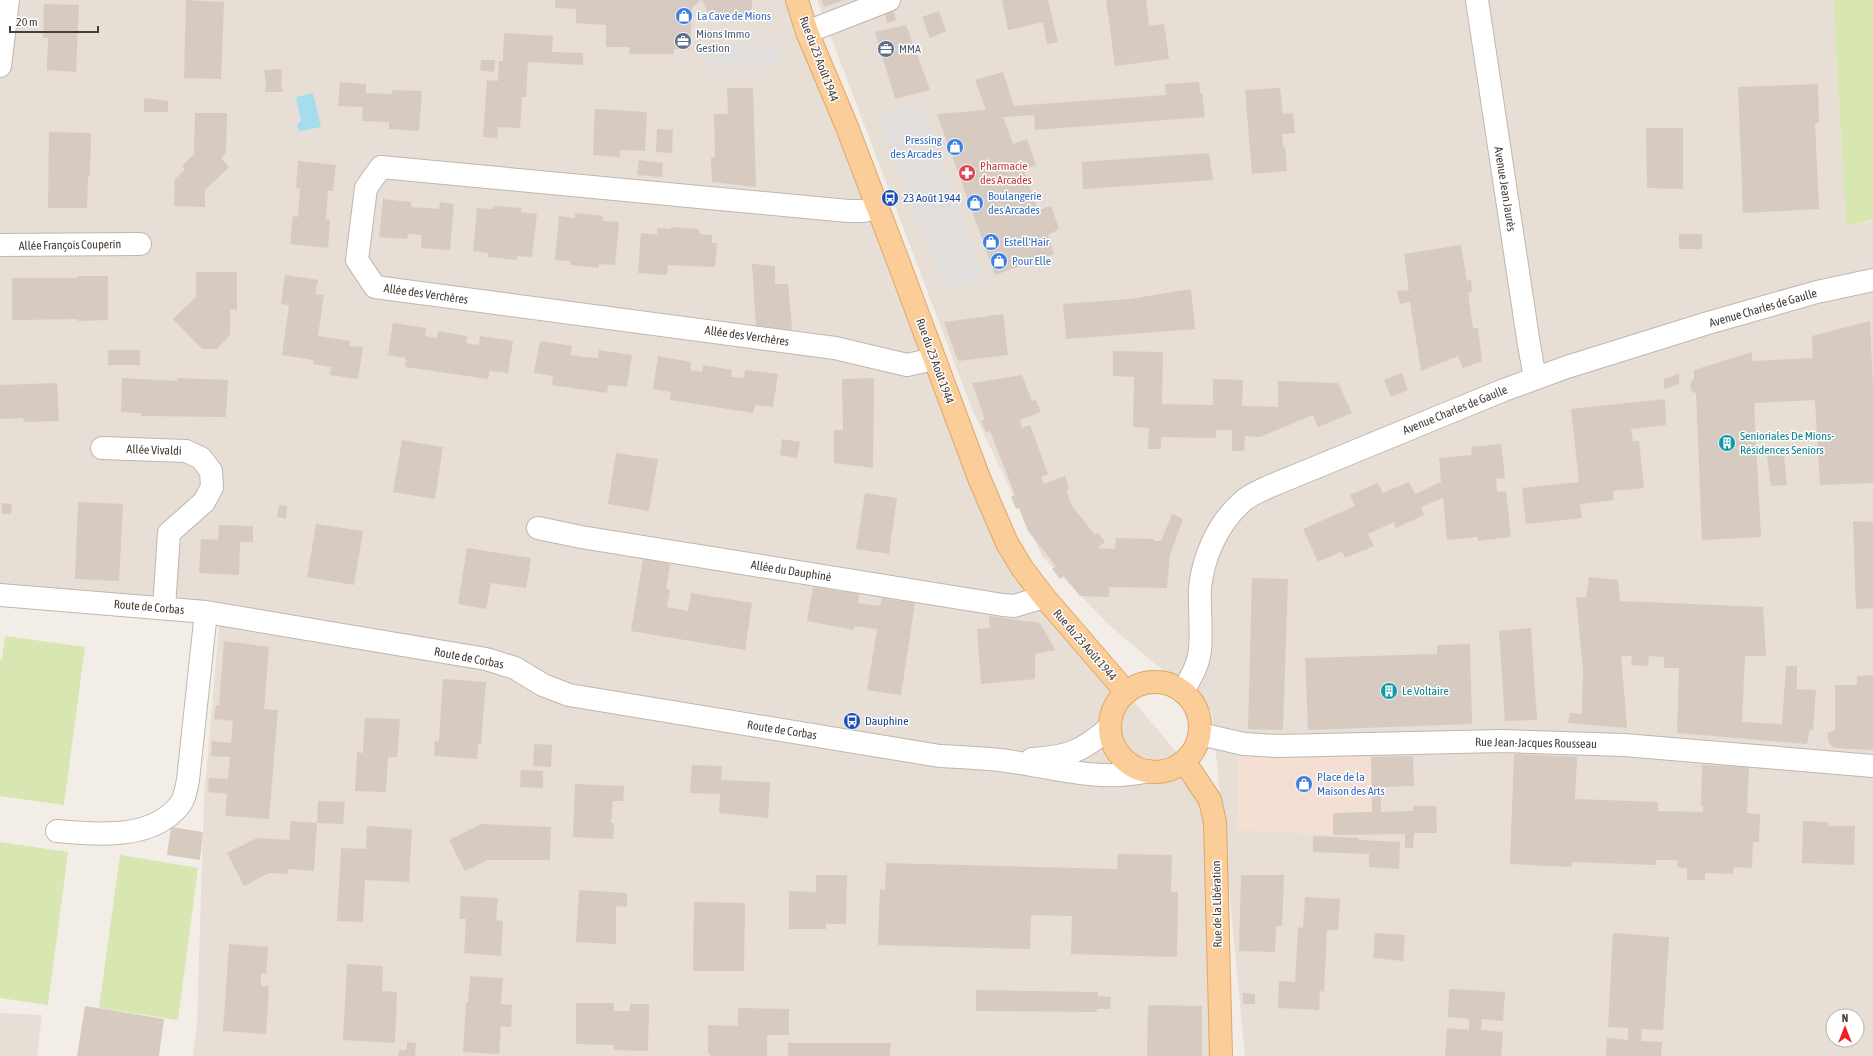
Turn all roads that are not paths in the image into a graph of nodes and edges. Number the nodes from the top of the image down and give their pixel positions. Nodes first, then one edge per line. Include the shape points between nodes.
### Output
1 (8, 0) edge
2 (797, 0) edge
3 (889, 0) edge
4 (1477, 0) edge
5 (807, 32) junction
6 (0, 66) edge
7 (878, 208) junction
8 (140, 244) dead end
9 (0, 246) edge
10 (1873, 280) edge
11 (934, 359) junction
12 (1535, 378) junction
13 (102, 448) dead end
14 (538, 528) dead end
15 (0, 595) edge
16 (1044, 597) junction
17 (164, 608) junction
18 (206, 612) junction
19 (1126, 692) junction
20 (1183, 692) junction
21 (1110, 727) junction
22 (1200, 734) junction
23 (1001, 760) junction
24 (1184, 761) junction
25 (1873, 766) edge
26 (1148, 771) junction
27 (57, 831) dead end
28 (1221, 1056) edge

1 - 6 street
2 - 5 main road, Rue du 23 Août 1944
3 - 5 street
4 - 12 street, Avenue Jean Jaurès
5 - 7 main road, Rue du 23 Août 1944
7 - 11 main road, Rue du 23 Août 1944
7 - 11 street, Allée des Verchères via 848,211 381,167 366,188 357,260 375,287 835,348 908,365
8 - 9 street, Allée François Couperin
10 - 12 street, Avenue Charles de Gaulle via 1817,292 1715,321
11 - 16 main road, Rue du 23 Août 1944 via 979,478 1007,543
12 - 20 street, Avenue Charles de Gaulle via 1276,484 1243,501 1218,532 1207,556 1200,588 1200,650 1196,669
13 - 17 street, Allée Vivaldi via 186,451 201,458 212,471 212,487 204,502 169,533
14 - 16 street, Allée du Dauphiné via 588,539 1003,605 1014,606
15 - 17 street, Route de Corbas
16 - 19 main road, Rue du 23 Août 1944
17 - 18 street, Route de Corbas
18 - 23 street, Route de Corbas via 486,659 515,668 543,685 569,695 940,756
18 - 27 street via 188,780 179,806 156,823 134,831 114,834
19 - 20 main road via 1137,685 1152,682 1168,683
19 - 21 main road via 1114,707
20 - 22 main road via 1194,704 1200,721
21 - 23 street, Route de Corbas via 1086,746 1068,754
21 - 26 main road via 1117,751 1126,761
22 - 24 main road via 1195,748
22 - 25 street, Rue Jean-Jacques Rousseau via 1244,744 1277,746 1502,741 1624,745
23 - 26 street, Route de Corbas via 1072,773 1122,776
24 - 26 main road via 1170,769
24 - 28 main road, Rue de la Libération via 1210,800 1215,822

